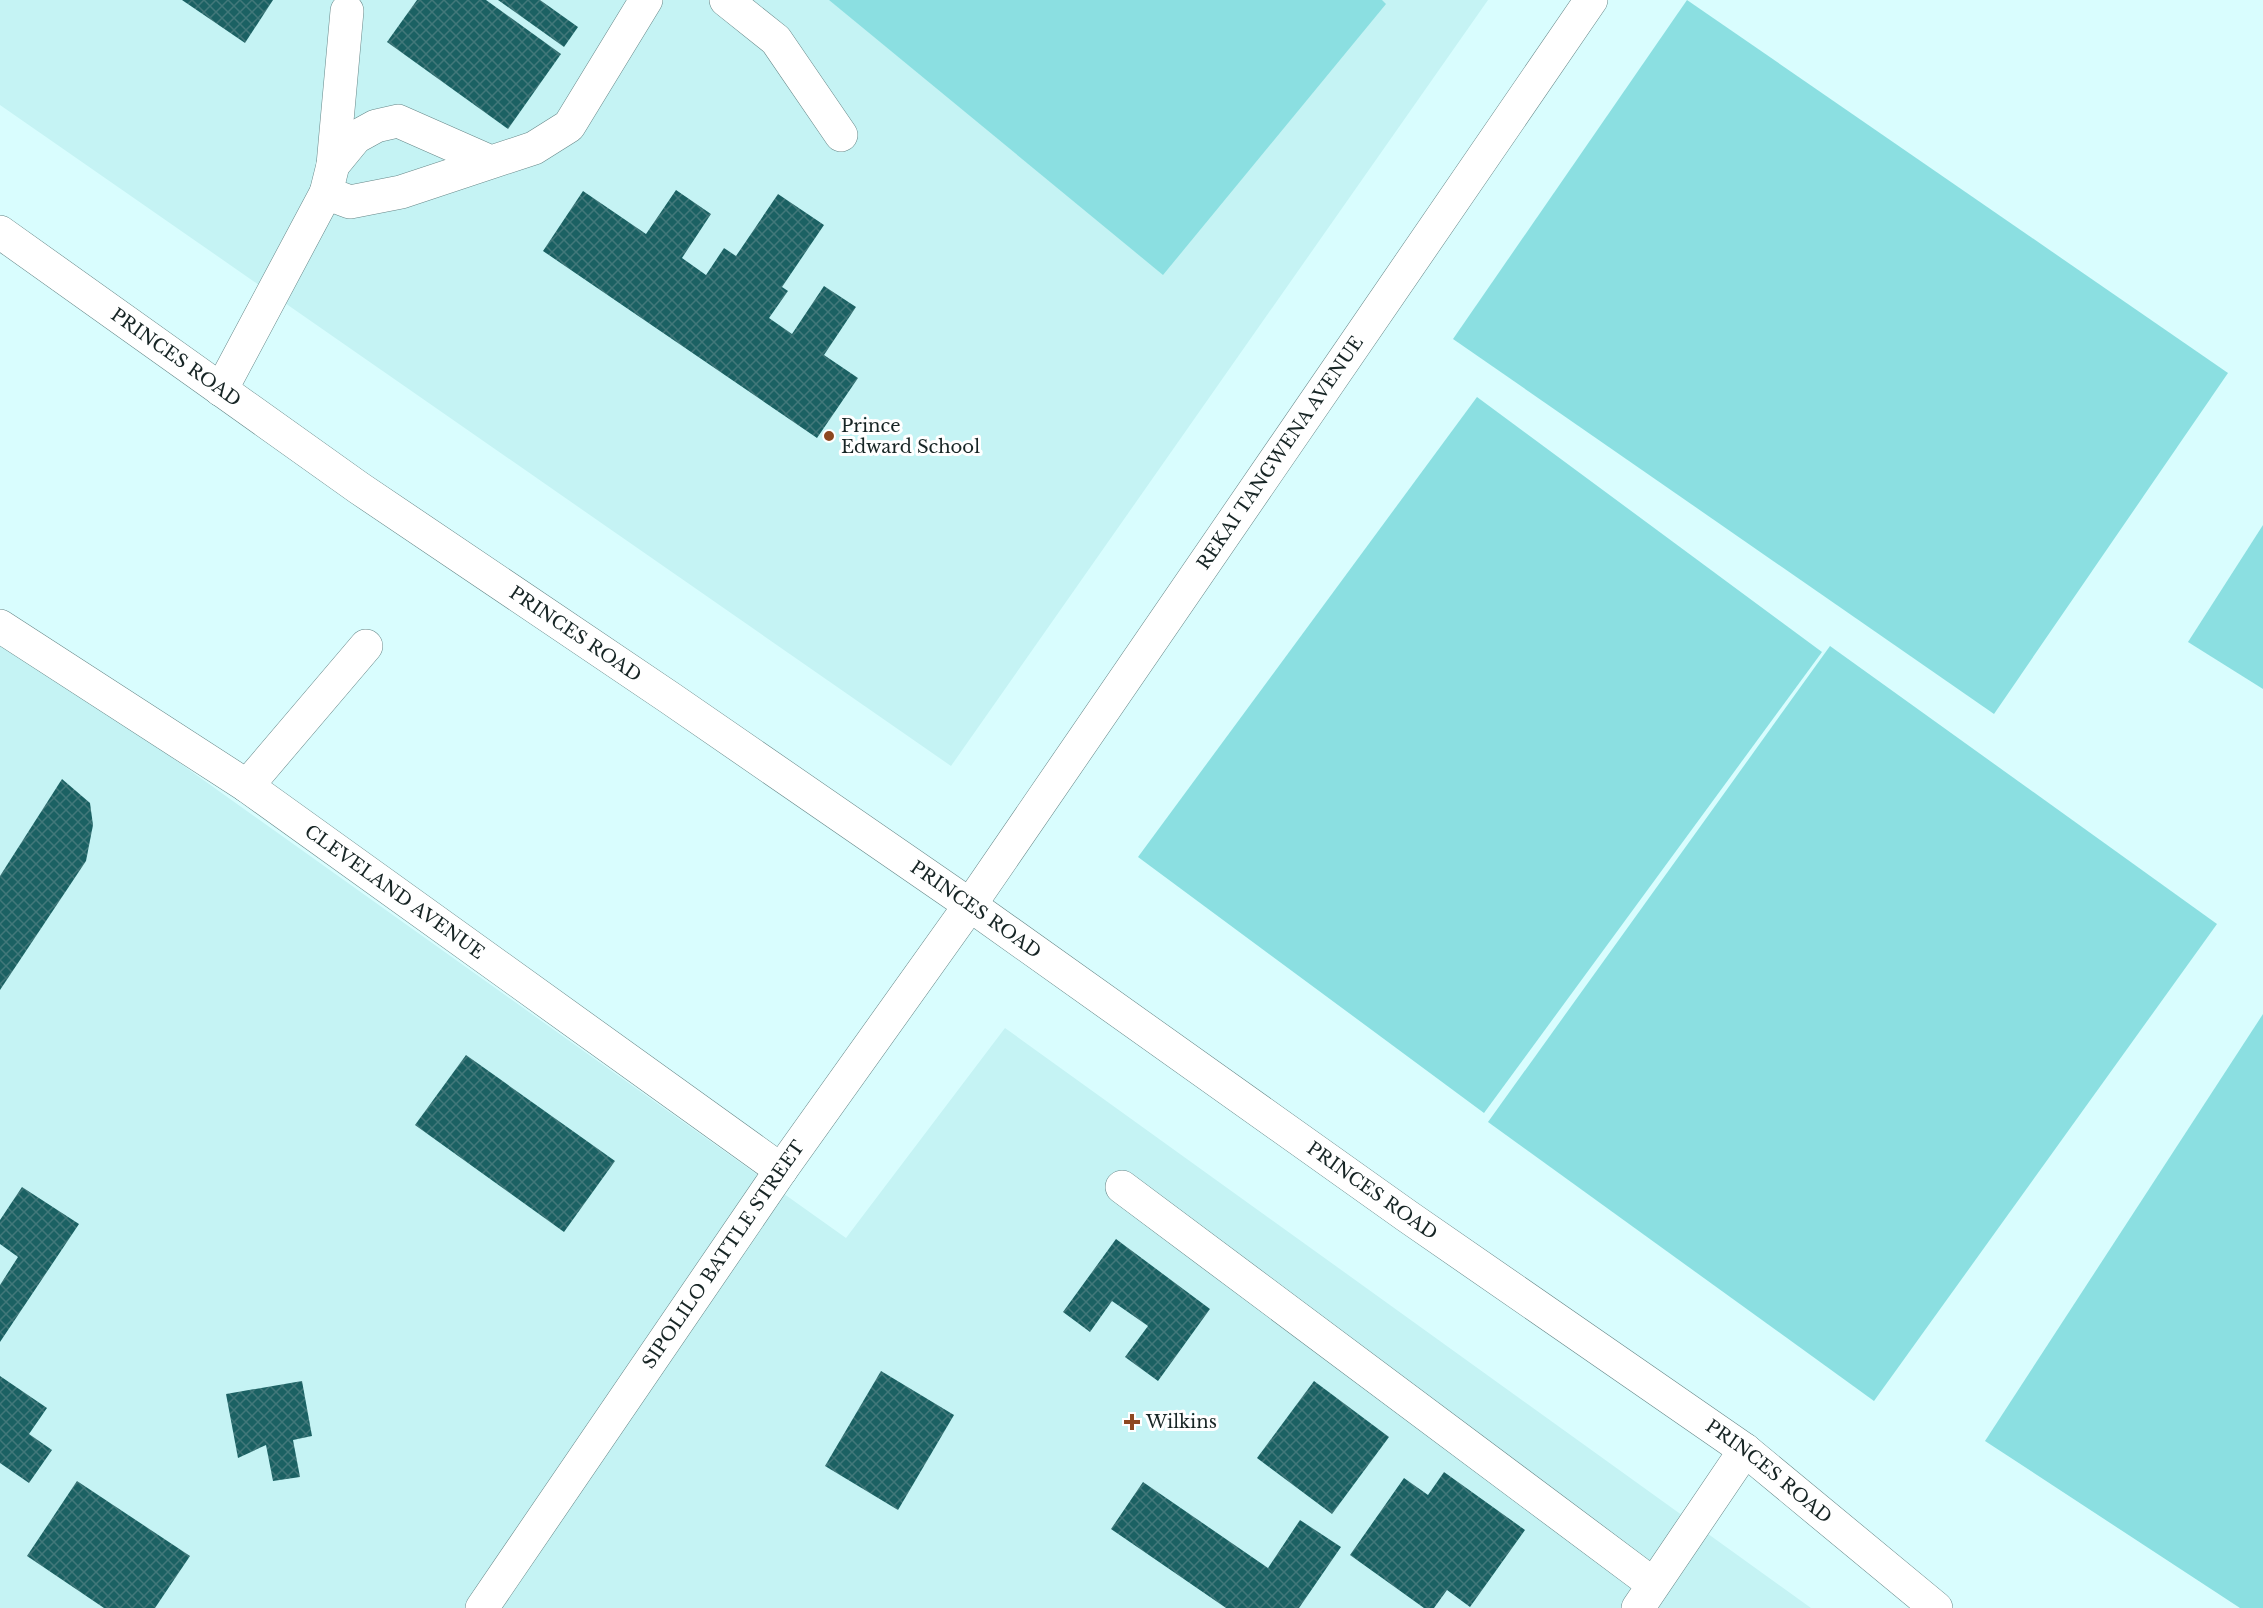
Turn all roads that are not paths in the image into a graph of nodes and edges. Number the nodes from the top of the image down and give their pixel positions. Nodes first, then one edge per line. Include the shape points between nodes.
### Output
1 (646, 0) edge
2 (726, 0) edge
3 (1591, 0) edge
4 (347, 11) dead end
5 (841, 135) dead end
6 (491, 162) junction
7 (330, 179) junction
8 (0, 232) edge
9 (221, 390) junction
10 (0, 626) edge
11 (366, 646) dead end
12 (247, 786) junction
13 (970, 905) junction
14 (781, 1170) junction
15 (1122, 1187) dead end
16 (1745, 1450) junction
17 (1646, 1596) edge
18 (482, 1608) edge
19 (1936, 1608) edge

1 - 6 main road via 569,126 534,148
2 - 5 main road via 776,40
3 - 13 main road, REKAI TANGWENA AVENUE
4 - 7 main road
6 - 7 main road via 401,192 350,202
6 - 7 main road via 399,121 376,126 356,137
7 - 9 main road
8 - 9 main road, PRINCES ROAD
9 - 13 main road, PRINCES ROAD
10 - 12 main road, CLEVELAND AVENUE
11 - 12 main road
12 - 14 main road, CLEVELAND AVENUE
13 - 14 main road, SIPOLILO BATTLE STREET
13 - 16 main road, PRINCES ROAD via 1416,1223
14 - 18 main road, SIPOLILO BATTLE STREET
15 - 17 main road
16 - 17 main road
16 - 19 main road, PRINCES ROAD

